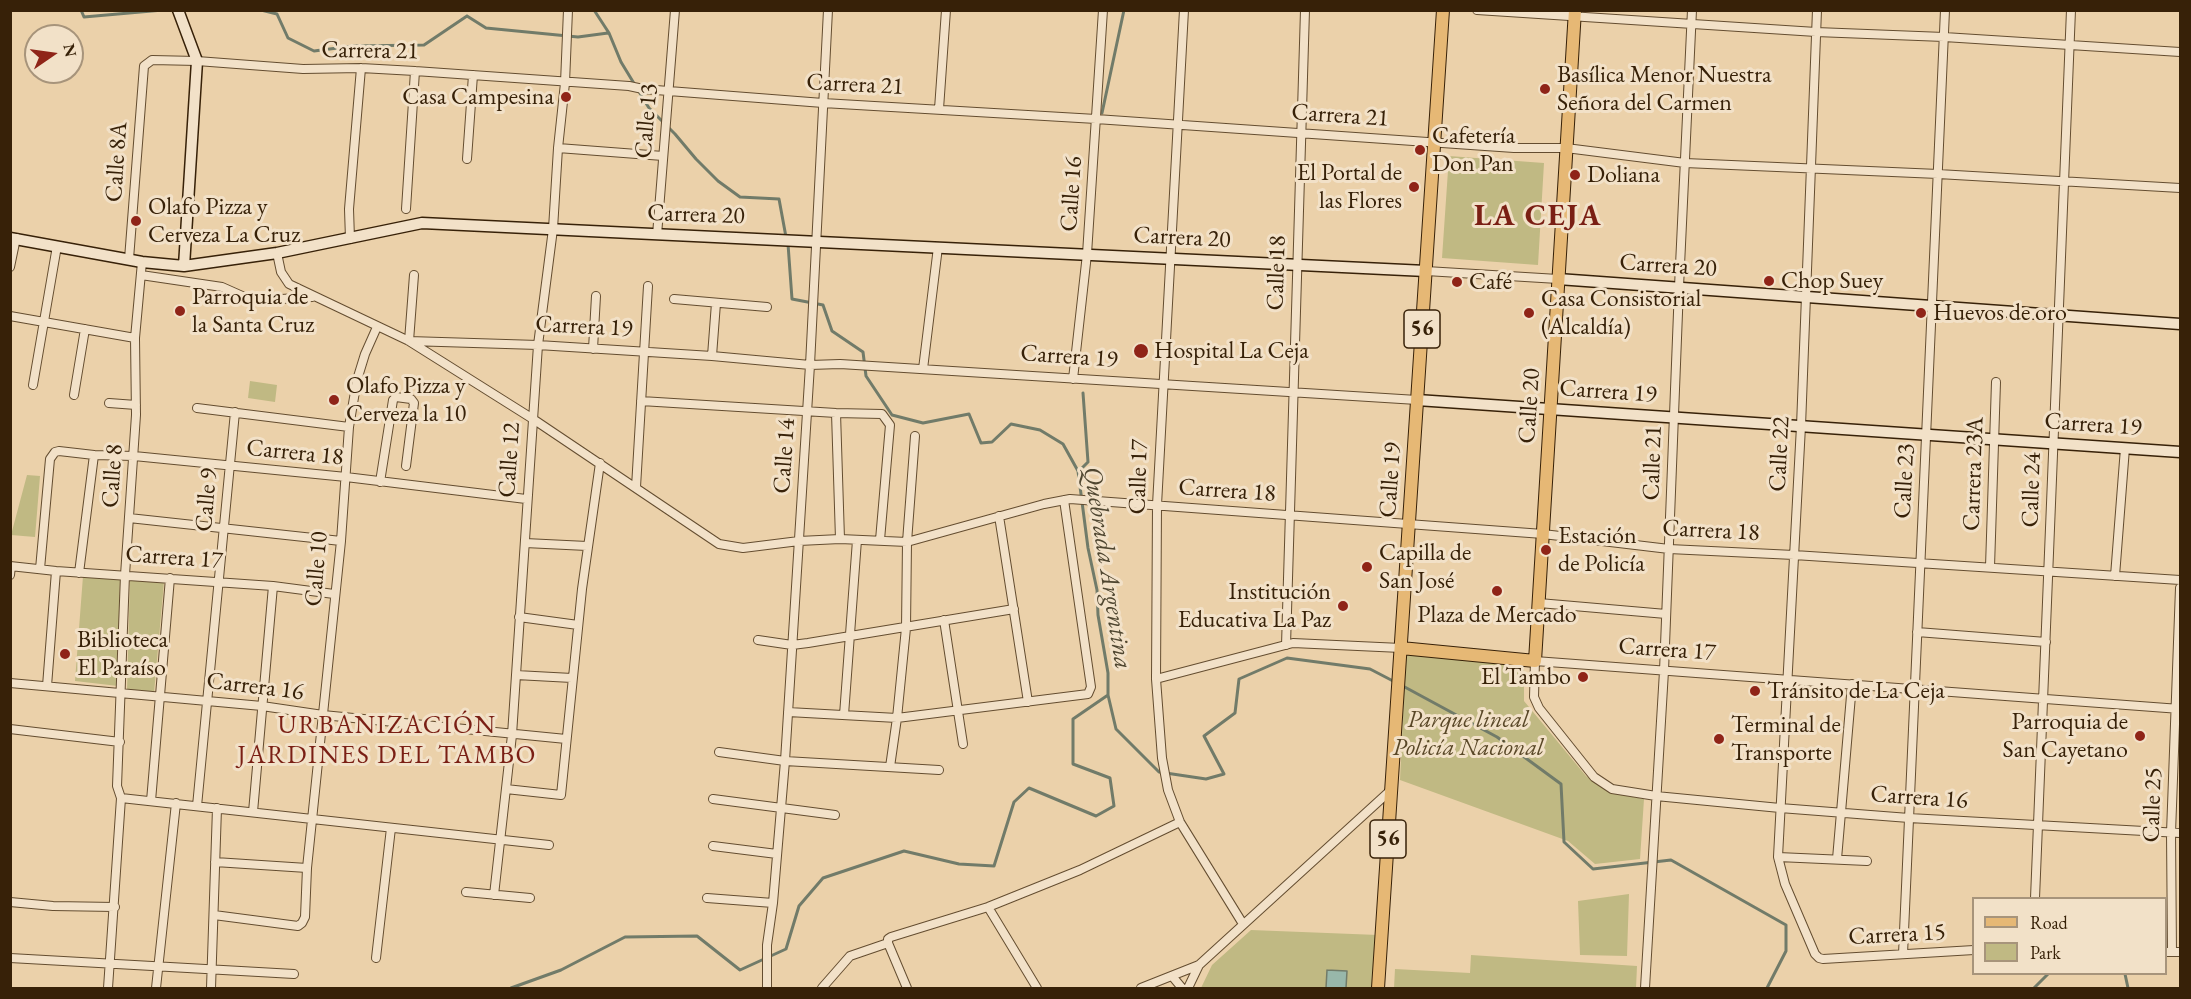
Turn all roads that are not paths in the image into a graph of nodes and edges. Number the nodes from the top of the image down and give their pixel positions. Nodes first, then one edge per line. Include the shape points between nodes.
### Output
1 (675, 10) edge
2 (828, 10) edge
3 (945, 10) edge
4 (1103, 10) edge
5 (1184, 10) edge
6 (1305, 10) edge
7 (1443, 10) edge
8 (1477, 10) edge
9 (1692, 10) edge
10 (1816, 10) edge
11 (1945, 10) edge
12 (2071, 10) edge
13 (179, 11) edge
14 (568, 14) edge
15 (1575, 14) edge
16 (1691, 24) junction
17 (1816, 32) junction
18 (1944, 37) junction
19 (2070, 46) junction
20 (2181, 52) edge
21 (197, 61) junction
22 (144, 66) joint
23 (361, 68) junction
24 (415, 71) junction
25 (473, 75) junction
26 (565, 83) junction
27 (669, 90) junction
28 (823, 103) junction
29 (939, 109) junction
30 (1096, 119) junction
31 (1177, 124) junction
32 (1301, 133) junction
33 (1434, 141) junction
34 (558, 148) junction
35 (1566, 148) junction
36 (663, 156) junction
37 (467, 159) dead end
38 (1684, 163) junction
39 (1810, 168) junction
40 (1938, 174) junction
41 (2064, 183) junction
42 (2181, 188) edge
43 (406, 209) dead end
44 (553, 229) junction
45 (657, 235) junction
46 (13, 238) edge
47 (350, 239) junction
48 (818, 241) junction
49 (57, 246) junction
50 (938, 247) junction
51 (277, 253) junction
52 (1087, 255) junction
53 (1170, 258) junction
54 (129, 260) junction
55 (142, 262) junction
56 (1297, 265) junction
57 (184, 266) junction
58 (10, 267) edge
59 (1426, 271) junction
60 (141, 275) junction
61 (414, 275) dead end
62 (1558, 279) junction
63 (648, 286) dead end
64 (1679, 287) junction
65 (596, 296) dead end
66 (314, 297) junction
67 (1805, 297) junction
68 (674, 299) dead end
69 (716, 303) junction
70 (1932, 306) junction
71 (767, 307) dead end
72 (2059, 315) junction
73 (10, 316) edge
74 (44, 322) junction
75 (2181, 324) edge
76 (377, 327) junction
77 (85, 329) junction
78 (135, 338) junction
79 (409, 341) junction
80 (538, 345) junction
81 (593, 349) junction
82 (644, 352) junction
83 (712, 356) junction
84 (810, 365) junction
85 (923, 369) junction
86 (1073, 379) junction
87 (1996, 382) dead end
88 (1163, 384) junction
89 (33, 385) dead end
90 (1293, 393) junction
91 (74, 395) dead end
92 (1417, 400) junction
93 (641, 401) junction
94 (109, 403) dead end
95 (136, 405) junction
96 (197, 408) dead end
97 (807, 410) junction
98 (1550, 410) junction
99 (235, 412) junction
100 (836, 413) junction
101 (1674, 418) junction
102 (533, 419) junction
103 (1801, 426) junction
104 (349, 427) junction
105 (1926, 435) junction
106 (915, 436) dead end
107 (1995, 439) junction
108 (2054, 443) junction
109 (2125, 448) junction
110 (2181, 452) edge
111 (94, 455) junction
112 (134, 456) junction
113 (600, 463) junction
114 (230, 466) junction
115 (406, 466) dead end
116 (346, 477) junction
117 (380, 482) junction
118 (636, 487) junction
119 (526, 499) junction
120 (1067, 500) junction
121 (1157, 506) junction
122 (1290, 515) junction
123 (999, 516) junction
124 (129, 518) junction
125 (1409, 525) junction
126 (224, 527) junction
127 (1543, 534) junction
128 (840, 538) junction
129 (799, 540) junction
130 (857, 540) junction
131 (880, 540) junction
132 (340, 541) junction
133 (907, 542) junction
134 (525, 543) junction
135 (587, 546) junction
136 (1669, 549) junction
137 (1794, 555) junction
138 (1920, 563) junction
139 (11, 566) edge
140 (1990, 567) junction
141 (40, 569) junction
142 (56, 571) junction
143 (2049, 572) junction
144 (79, 573) junction
145 (10, 575) edge
146 (125, 575) junction
147 (2115, 576) junction
148 (170, 578) junction
149 (2181, 580) edge
150 (219, 582) junction
151 (273, 586) junction
152 (2181, 588) edge
153 (334, 594) junction
154 (1539, 603) junction
155 (1014, 609) junction
156 (1666, 614) junction
157 (519, 617) junction
158 (944, 620) junction
159 (578, 625) junction
160 (906, 628) junction
161 (1917, 632) junction
162 (849, 637) junction
163 (758, 640) dead end
164 (2046, 642) junction
165 (792, 645) junction
166 (1286, 645) junction
167 (1401, 648) junction
168 (1535, 661) junction
169 (1664, 670) junction
170 (516, 675) junction
171 (573, 678) junction
172 (1156, 679) junction
173 (1788, 680) junction
174 (10, 683) edge
175 (1852, 684) junction
176 (47, 686) junction
177 (1915, 689) junction
178 (122, 694) junction
179 (160, 696) junction
180 (2043, 698) junction
181 (208, 701) junction
182 (1028, 702) junction
183 (262, 706) junction
184 (2179, 708) edge
185 (788, 712) junction
186 (958, 712) junction
187 (322, 715) junction
188 (844, 716) junction
189 (897, 718) junction
190 (10, 729) edge
191 (512, 735) junction
192 (566, 739) junction
193 (120, 742) junction
194 (963, 744) dead end
195 (720, 752) dead end
196 (784, 761) junction
197 (890, 766) junction
198 (939, 770) dead end
199 (506, 789) junction
200 (1391, 790) junction
201 (1656, 796) junction
202 (121, 798) junction
203 (713, 798) dead end
204 (151, 801) junction
205 (176, 803) junction
206 (197, 806) junction
207 (217, 808) junction
208 (780, 808) junction
209 (1779, 808) junction
210 (253, 812) junction
211 (1840, 813) junction
212 (835, 815) dead end
213 (312, 818) junction
214 (1909, 818) junction
215 (1180, 822) junction
216 (2038, 825) junction
217 (391, 828) junction
218 (2171, 832) junction
219 (2181, 833) edge
220 (500, 840) junction
221 (549, 845) dead end
222 (713, 846) dead end
223 (777, 854) junction
224 (1778, 857) junction
225 (1837, 859) junction
226 (1867, 861) dead end
227 (215, 862) junction
228 (308, 868) junction
229 (466, 892) dead end
230 (494, 895) junction
231 (2035, 897) edge
232 (530, 898) dead end
233 (707, 898) dead end
234 (10, 902) edge
235 (773, 903) junction
236 (115, 907) junction
237 (988, 907) junction
238 (214, 915) junction
239 (1243, 924) junction
240 (888, 943) junction
241 (1972, 950) edge
242 (2173, 952) edge
243 (1903, 954) junction
244 (10, 958) edge
245 (376, 958) dead end
246 (1823, 959) joint
247 (110, 964) junction
248 (1199, 965) junction
249 (159, 967) junction
250 (213, 970) junction
251 (294, 974) dead end
252 (1172, 976) junction
253 (108, 988) edge
254 (156, 988) edge
255 (211, 988) edge
256 (767, 988) edge
257 (822, 988) edge
258 (907, 988) edge
259 (1037, 988) edge
260 (1140, 988) edge
261 (1182, 988) edge
262 (1188, 988) edge
263 (1378, 988) edge
264 (1645, 988) edge

1 - 27 street, Calle 13
2 - 28 street, Calle 14
3 - 29 street
4 - 30 street, Calle 16
5 - 31 street, Calle 17
6 - 32 street, Calle 18
7 - 33 main road, Calle 19 / 56
8 - 15 street
9 - 16 street, Calle 21
10 - 17 street, Calle 22
11 - 18 street, Calle 23
12 - 19 street, Calle 24
13 - 21 main road
14 - 26 street, Calle 12
15 - 16 street
15 - 35 main road, Calle 20
16 - 17 street
16 - 38 street, Calle 21
17 - 18 street
17 - 39 street, Calle 22
18 - 19 street
18 - 40 street, Calle 23
19 - 20 street
19 - 41 street, Calle 24
21 - 22 street, Carrera 21 via 152,60
21 - 23 street, Carrera 21 via 303,69
21 - 57 main road
22 - 54 street, Calle 8A
23 - 24 street, Carrera 21
23 - 47 street
24 - 25 street, Carrera 21
24 - 43 street
25 - 26 street, Carrera 21
25 - 37 street
26 - 27 street, Carrera 21
26 - 34 street, Calle 12
27 - 28 street, Carrera 21
27 - 36 street, Calle 13
28 - 29 street, Carrera 21
28 - 48 street, Calle 14
29 - 30 street, Carrera 21
30 - 31 street, Carrera 21
30 - 52 street, Calle 16
31 - 32 street, Carrera 21
31 - 53 street, Calle 17
32 - 33 street, Carrera 21
32 - 56 street, Calle 18
33 - 35 street, Carrera 21
33 - 59 main road, Calle 19 / 56
34 - 36 street
34 - 44 street, Calle 12
35 - 38 street, Carrera 21
35 - 62 main road, Calle 20
36 - 45 street, Calle 13
38 - 39 street, Carrera 21
38 - 64 street, Calle 21
39 - 40 street, Carrera 21
39 - 67 street, Calle 22
40 - 41 street, Carrera 21
40 - 70 street, Calle 23
41 - 42 street, Carrera 21
41 - 72 street, Calle 24
44 - 45 main road, Carrera 20
44 - 47 main road, Carrera 20 via 422,223
44 - 80 street, Calle 12
45 - 48 main road, Carrera 20
46 - 49 main road, Carrera 20
46 - 58 street
47 - 51 main road, Carrera 20
48 - 50 main road, Carrera 20
48 - 84 street, Calle 14
49 - 54 main road, Carrera 20
49 - 74 street
50 - 52 main road, Carrera 20
50 - 85 street
51 - 57 main road, Carrera 20
51 - 66 street, Carrera 19 via 281,272 289,284
52 - 53 main road, Carrera 20
52 - 86 street, Calle 16
53 - 56 main road, Carrera 20
53 - 88 street, Calle 17
54 - 55 main road, Carrera 20
55 - 57 main road, Carrera 20
55 - 60 street, Calle 8
56 - 59 main road, Carrera 20
56 - 90 street, Calle 18
59 - 62 street, Carrera 20
59 - 92 main road, Calle 19 / 56
60 - 66 street via 222,286 249,298
60 - 78 street, Calle 8
61 - 79 street
62 - 64 main road, Carrera 20
62 - 98 main road, Calle 20
63 - 82 street
64 - 67 main road, Carrera 20
64 - 101 street, Calle 21
65 - 81 street
66 - 76 street, Carrera 19
67 - 70 main road, Carrera 20
67 - 103 street, Calle 22
68 - 69 street
69 - 71 street
69 - 83 street
70 - 72 main road, Carrera 20
70 - 105 street, Calle 23
72 - 75 main road, Carrera 20
72 - 108 street, Calle 24
73 - 74 street
74 - 77 street
74 - 89 street
76 - 79 street, Carrera 19
76 - 104 street, Calle 10 via 364,354
77 - 78 street
77 - 91 street
78 - 95 street, Calle 8
79 - 80 street, Carrera 19
79 - 102 street
80 - 81 street, Carrera 19
80 - 102 street, Calle 12
81 - 82 street, Carrera 19
82 - 83 street, Carrera 19
82 - 93 street
83 - 84 street, Carrera 19
84 - 85 street, Carrera 19
84 - 97 street, Calle 14
85 - 86 street, Carrera 19
86 - 88 street, Carrera 19
87 - 107 street, Carrera 23A
88 - 90 street, Carrera 19
88 - 121 street, Calle 17
90 - 92 street, Carrera 19
90 - 122 street, Calle 18
92 - 98 main road, Carrera 19
92 - 125 main road, Calle 19 / 56
93 - 97 street
93 - 118 street
94 - 95 street
95 - 112 street, Calle 8
96 - 99 street
97 - 100 street
97 - 129 street, Calle 14
98 - 101 main road, Carrera 19
98 - 127 main road, Calle 20
99 - 104 street
99 - 114 street, Calle 9
100 - 128 street
100 - 131 street via 882,414 890,425
101 - 103 main road, Carrera 19
101 - 136 street, Calle 21
102 - 113 street
102 - 119 street, Calle 12
103 - 105 main road, Carrera 19
103 - 137 street, Calle 22
104 - 116 street, Calle 10
105 - 107 main road, Carrera 19
105 - 138 street, Calle 23
106 - 133 street
107 - 108 main road, Carrera 19
107 - 140 street, Carrera 23A
108 - 109 main road, Carrera 19
108 - 143 street, Calle 24
109 - 110 main road, Carrera 19
109 - 147 street
111 - 112 street, Carrera 18
111 - 141 street, Carrera 18 via 59,451 50,459
111 - 144 street
112 - 114 street, Carrera 18
112 - 124 street, Calle 8
113 - 118 street
113 - 135 street
114 - 116 street, Carrera 18
114 - 126 street, Calle 9
115 - 117 street via 414,404 411,399 396,397
116 - 117 street, Carrera 18
116 - 132 street, Calle 10
117 - 119 street, Carrera 18
118 - 129 street via 719,544 743,548
119 - 134 street, Calle 12
120 - 121 street, Carrera 18
120 - 123 street, Carrera 18
120 - 182 street via 1091,687 1088,694 1079,697
121 - 122 street, Carrera 18
121 - 172 street, Calle 17
122 - 125 street, Carrera 18
122 - 166 street, Calle 18
123 - 133 street, Carrera 18
123 - 155 street
124 - 126 street
124 - 146 street, Calle 8
125 - 127 street, Carrera 18
125 - 167 main road, Calle 19 / 56
126 - 132 street
126 - 150 street, Calle 9
127 - 136 street, Carrera 18
127 - 154 main road, Calle 20
128 - 129 street
128 - 130 street
129 - 165 street, Calle 14
130 - 131 street
130 - 162 street
131 - 133 street
132 - 153 street, Calle 10
133 - 160 street
134 - 135 street
134 - 157 street, Calle 12
135 - 159 street
136 - 137 street, Carrera 18
136 - 156 street, Calle 21
137 - 138 street, Carrera 18
137 - 173 street, Calle 22
138 - 140 street, Carrera 18
138 - 161 street, Calle 23
139 - 141 street, Carrera 17
139 - 145 street
140 - 143 street, Carrera 18
141 - 142 street, Carrera 17
142 - 144 street, Carrera 17
142 - 176 street
143 - 147 street, Carrera 18
143 - 164 street, Calle 24
144 - 146 street, Carrera 17
146 - 148 street, Carrera 17
146 - 178 street, Calle 8
147 - 149 street, Carrera 18
148 - 150 street, Carrera 17
148 - 179 street
150 - 151 street, Carrera 17
150 - 181 street, Calle 9
151 - 153 street, Carrera 17
151 - 183 street
152 - 184 street, Calle 25
153 - 187 street, Calle 10
154 - 156 street
154 - 168 main road, Calle 20
155 - 158 street
155 - 182 street
156 - 169 street, Calle 21
157 - 159 street
157 - 170 street, Calle 12
158 - 160 street
158 - 186 street
159 - 171 street
160 - 162 street
160 - 189 street
161 - 164 street
161 - 177 street, Calle 23
162 - 165 street
162 - 188 street
163 - 165 street
164 - 180 street, Calle 24
165 - 185 street, Calle 14
166 - 167 street, Carrera 17
166 - 172 street, Carrera 17
167 - 168 main road, Carrera 17
167 - 200 main road, Calle 19 / 56
168 - 169 street, Carrera 17
168 - 201 street, Carrera 16 via 1534,696 1539,708 1594,777 1612,789
169 - 173 street, Carrera 17
169 - 201 street, Calle 21
170 - 171 street
170 - 191 street, Calle 12
171 - 192 street
172 - 215 street, Calle 17 via 1162,759
173 - 175 street, Carrera 17
173 - 209 street, Calle 22
174 - 176 street, Carrera 16
175 - 177 street, Carrera 17
175 - 211 street
176 - 178 street, Carrera 16
177 - 180 street, Carrera 17
177 - 214 street, Calle 23
178 - 179 street, Carrera 16
178 - 193 street, Calle 8
179 - 181 street, Carrera 16
179 - 204 street
180 - 184 street, Carrera 17
180 - 216 street, Calle 24
181 - 183 street, Carrera 16
181 - 206 street, Calle 9
182 - 186 street
183 - 187 street, Carrera 16
183 - 210 street
184 - 218 street, Calle 25
185 - 188 street
185 - 196 street, Calle 14
186 - 189 street
186 - 194 street
187 - 191 street, Carrera 16
187 - 213 street, Calle 10
188 - 189 street
189 - 197 street
190 - 193 street
191 - 192 street, Carrera 16
191 - 199 street, Calle 12
192 - 199 street via 561,795
193 - 202 street, Calle 8 via 117,786
195 - 196 street
196 - 197 street
196 - 208 street, Calle 14
197 - 198 street
199 - 220 street, Calle 12
200 - 239 street
200 - 263 main road, Calle 19 / 56
201 - 209 street, Carrera 16
201 - 264 street, Calle 21
202 - 204 street
202 - 236 street, Calle 8
203 - 208 street
204 - 205 street
205 - 206 street
205 - 249 street
206 - 207 street
207 - 210 street
207 - 227 street
208 - 212 street
208 - 223 street, Calle 14
209 - 211 street, Carrera 16
209 - 224 street, Calle 22
210 - 213 street
211 - 214 street, Carrera 16
211 - 225 street
213 - 217 street
213 - 228 street, Calle 10
214 - 216 street, Carrera 16
214 - 243 street, Calle 23
215 - 237 street via 1097,864
215 - 239 street, Calle 17
216 - 218 street, Carrera 16
216 - 231 street, Calle 24
217 - 220 street
217 - 245 street
218 - 219 street, Carrera 16
218 - 242 street, Calle 25
220 - 221 street
220 - 230 street, Calle 12
222 - 223 street
223 - 235 street, Calle 14
224 - 225 street
224 - 246 street, Calle 22 via 1785,884 1815,954
225 - 226 street
227 - 228 street
227 - 238 street
228 - 238 street, Calle 10 via 305,917 298,926
229 - 230 street
230 - 232 street
233 - 235 street
234 - 236 street
235 - 256 street, Calle 14 via 765,968
236 - 247 street, Calle 8
237 - 240 street via 891,937
237 - 259 street
238 - 250 street
239 - 248 street
240 - 257 street via 850,956
240 - 258 street
241 - 243 street, Carrera 15
243 - 246 street, Carrera 15
244 - 247 street
247 - 249 street
247 - 253 street, Calle 8
248 - 252 street
248 - 262 street
249 - 250 street
249 - 254 street
250 - 251 street
250 - 255 street
252 - 260 street
252 - 261 street

